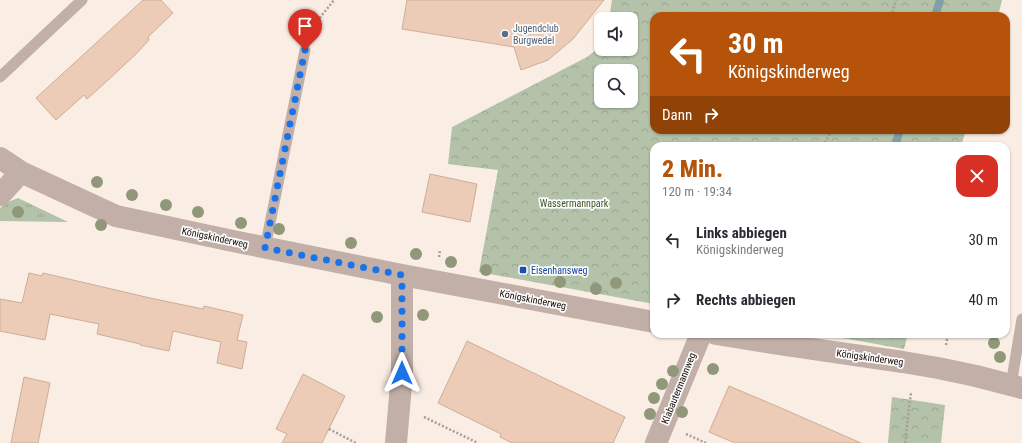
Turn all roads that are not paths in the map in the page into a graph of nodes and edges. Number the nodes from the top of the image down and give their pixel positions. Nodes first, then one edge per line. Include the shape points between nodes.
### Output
1 (82, 0) edge
2 (305, 50) road end
3 (0, 77) edge
4 (0, 158) edge
5 (21, 172) junction
6 (0, 195) edge
7 (265, 248) junction
8 (402, 275) junction
9 (1022, 318) edge
10 (650, 321) edge
11 (699, 338) edge
12 (763, 338) edge
13 (786, 340) edge
14 (1017, 386) edge
15 (396, 443) edge
16 (656, 443) edge

1 - 3 lane
2 - 7 lane
4 - 5 street, Königskinderweg
5 - 6 street
5 - 7 street, Königskinderweg via 116,216
7 - 8 street, Königskinderweg
8 - 10 street, Königskinderweg
8 - 15 street via 402,373
9 - 14 lane
11 - 16 street, Klabautermannweg
12 - 13 street, Königskinderweg
13 - 14 street, Königskinderweg via 938,368

